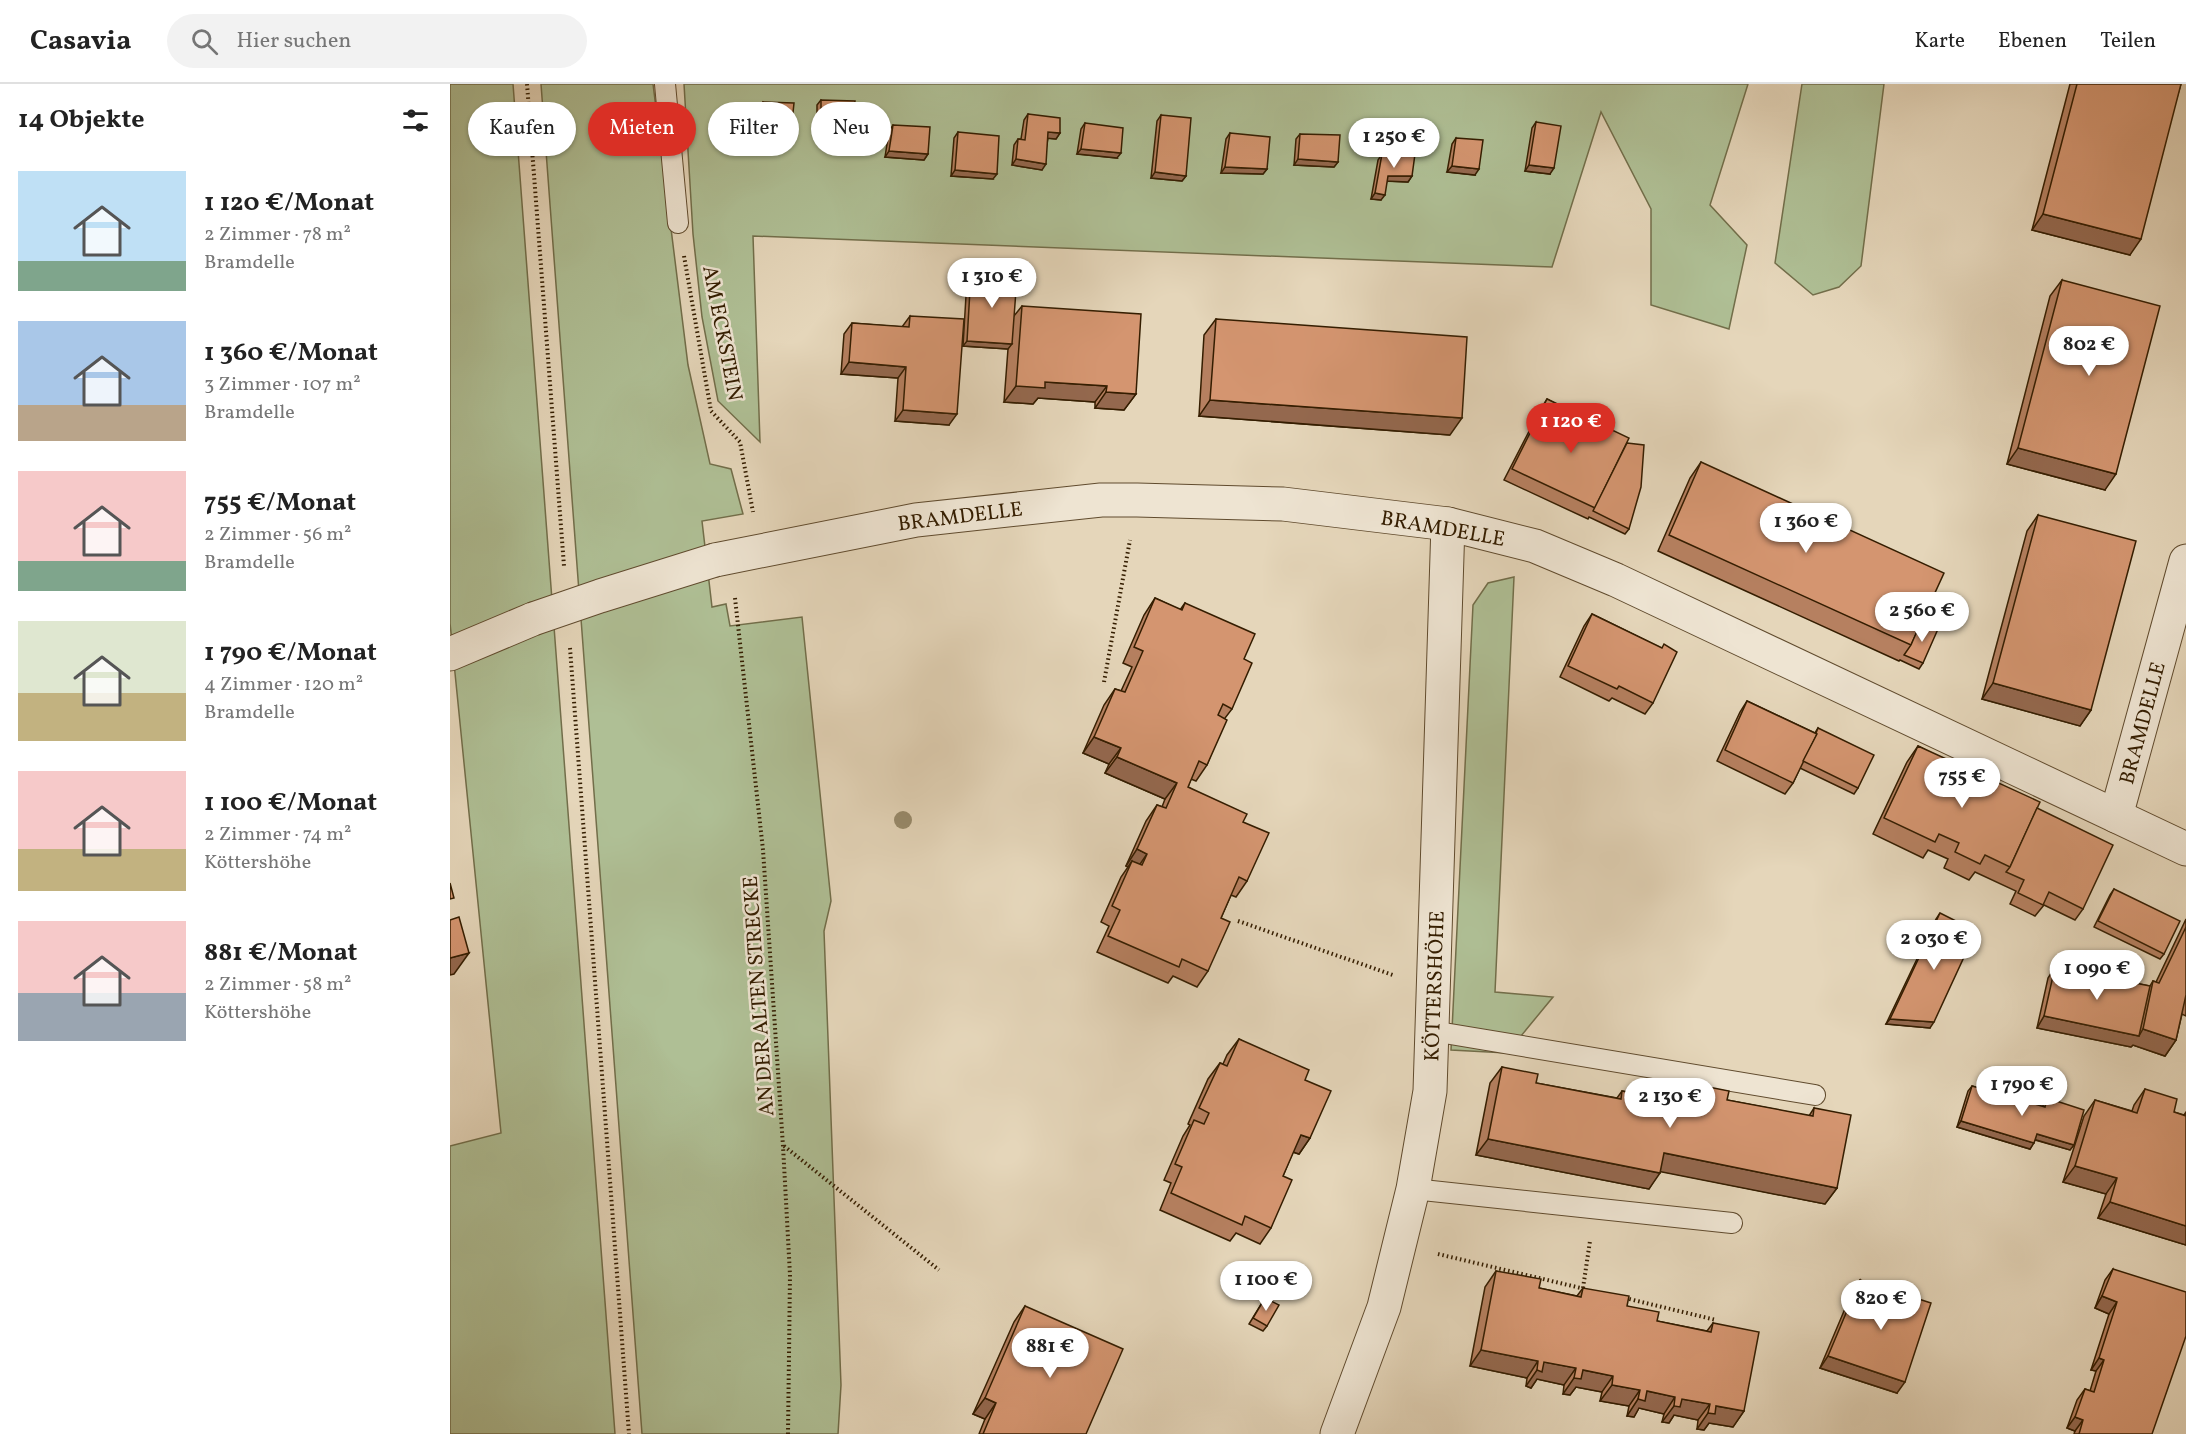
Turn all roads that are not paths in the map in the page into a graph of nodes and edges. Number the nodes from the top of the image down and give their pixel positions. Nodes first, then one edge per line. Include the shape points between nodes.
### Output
1 (665, 84) edge
2 (678, 223) road end
3 (1448, 525) junction
4 (2186, 561) edge
5 (451, 653) edge
6 (2116, 816) junction
7 (2186, 849) edge
8 (1432, 1031) junction
9 (1815, 1095) dead end
10 (1413, 1188) junction
11 (1732, 1223) dead end
12 (1337, 1434) edge

1 - 2 lane
3 - 5 street, BRAMDELLE, bridge via 1283,504 1137,500 1101,500 916,519 722,559 533,619
3 - 6 street, BRAMDELLE via 1535,546 1616,580
3 - 8 street, KÖTTERSHÖHE
4 - 6 street, BRAMDELLE
6 - 7 street, BRAMDELLE
8 - 9 lane
8 - 10 street, KÖTTERSHÖHE via 1430,1091
10 - 11 lane
10 - 12 street, KÖTTERSHÖHE via 1384,1307

